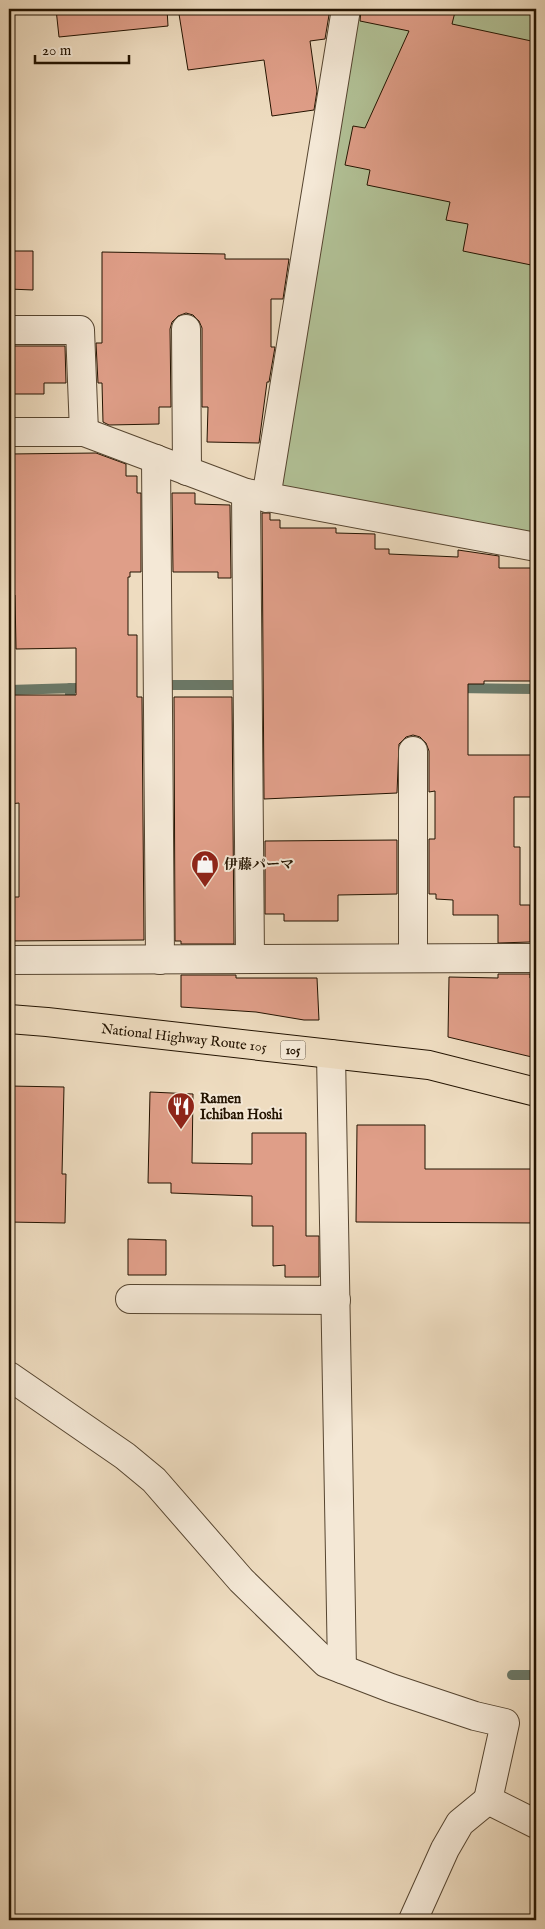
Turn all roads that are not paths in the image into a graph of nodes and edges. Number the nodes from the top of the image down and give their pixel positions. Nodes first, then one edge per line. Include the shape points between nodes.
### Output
1 (346, 9) edge
2 (186, 329) dead end
3 (9, 330) edge
4 (9, 432) edge
5 (84, 432) junction
6 (156, 460) junction
7 (187, 471) junction
8 (256, 496) junction
9 (536, 546) edge
10 (413, 752) dead end
11 (250, 958) junction
12 (413, 958) junction
13 (536, 958) edge
14 (9, 960) edge
15 (160, 960) junction
16 (9, 1019) edge
17 (331, 1054) junction
18 (536, 1092) edge
19 (130, 1299) dead end
20 (336, 1300) junction
21 (9, 1376) edge
22 (342, 1669) junction
23 (488, 1800) junction
24 (536, 1824) edge
25 (413, 1920) edge

1 - 8 street
2 - 7 street
3 - 5 street via 80,330
4 - 5 street
5 - 6 street
6 - 7 street
6 - 15 street
7 - 8 street
8 - 9 street
8 - 11 street
10 - 12 street
11 - 12 street
11 - 15 street
12 - 13 street
14 - 15 street
16 - 17 highway, National Highway Route 105 / 105
17 - 18 highway, National Highway Route 105 / 105 via 429,1065
17 - 20 street
19 - 20 street
20 - 22 street
21 - 22 street via 125,1456 154,1480 241,1580 326,1663
22 - 23 street via 391,1688 505,1723
23 - 24 street
23 - 25 street via 460,1824

